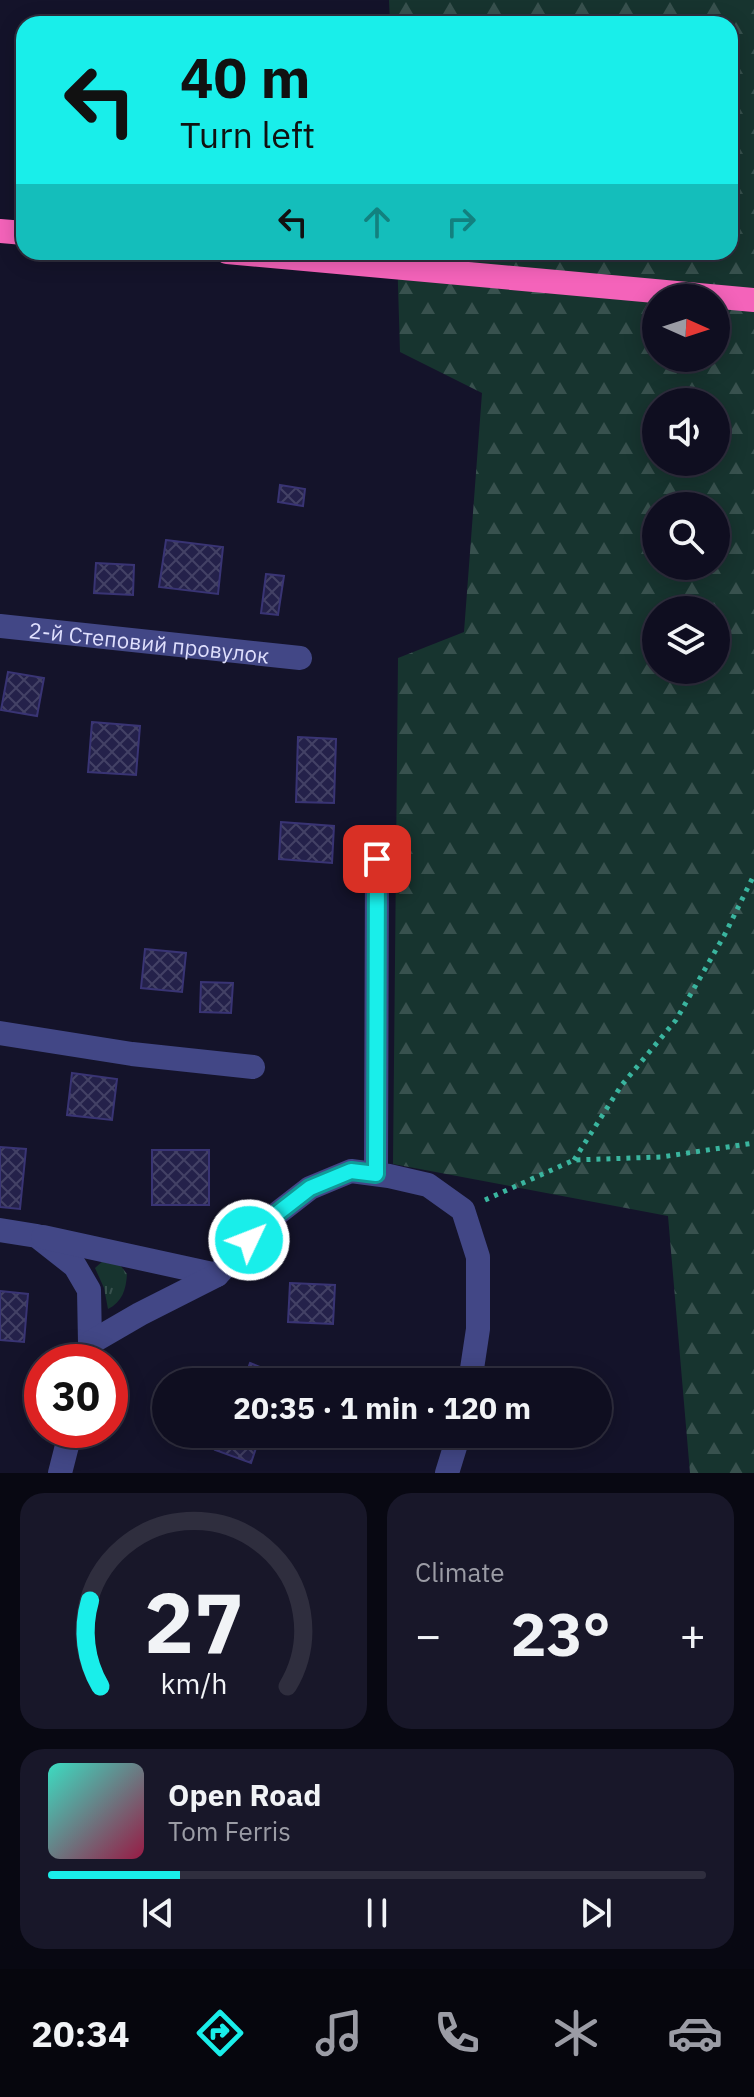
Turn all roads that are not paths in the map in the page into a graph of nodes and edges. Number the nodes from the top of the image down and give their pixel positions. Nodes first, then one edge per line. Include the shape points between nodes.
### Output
1 (315, 260) edge
2 (754, 300) edge
3 (0, 626) edge
4 (300, 658) dead end
5 (377, 859) dead end
6 (0, 1033) edge
7 (253, 1067) dead end
8 (376, 1174) junction
9 (0, 1230) edge
10 (37, 1236) junction
11 (217, 1275) junction
12 (88, 1344) edge
13 (100, 1344) edge
14 (472, 1368) edge
15 (66, 1448) edge
16 (455, 1448) edge
17 (60, 1473) edge
18 (447, 1473) edge

1 - 2 highway
3 - 4 street, 2-й Степовий провулок
5 - 8 street
6 - 7 street
8 - 11 street via 351,1171 310,1188 265,1223
8 - 14 street via 428,1185 463,1210 478,1257
9 - 10 street
10 - 11 street
10 - 12 street via 75,1266 89,1290
11 - 13 street via 140,1314
15 - 17 street
16 - 18 street

